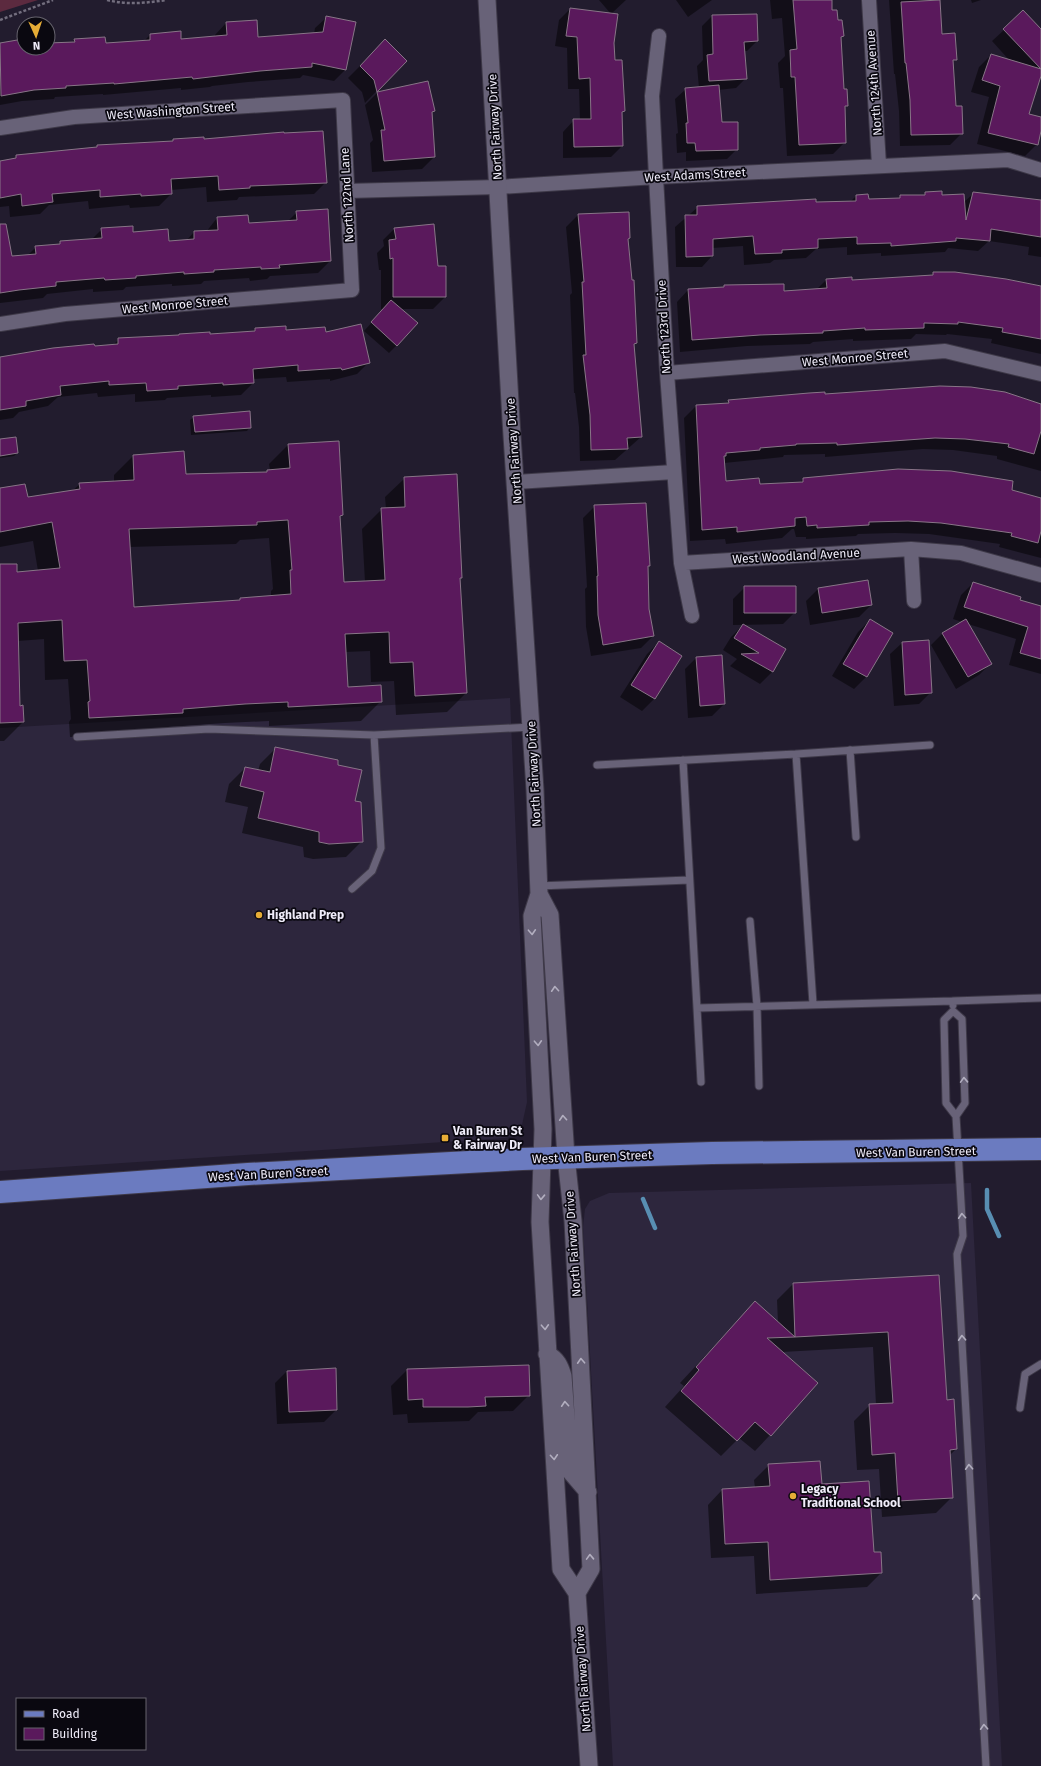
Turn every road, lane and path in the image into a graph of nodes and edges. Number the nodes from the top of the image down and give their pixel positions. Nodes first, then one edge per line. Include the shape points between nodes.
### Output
1 (53, 0) edge
2 (107, 0) edge
3 (166, 0) edge
4 (869, 0) edge
5 (488, 4) edge
6 (0, 20) edge
7 (659, 36) dead end
8 (343, 100) joint
9 (0, 128) edge
10 (879, 165) junction
11 (1041, 170) edge
12 (656, 177) junction
13 (498, 187) junction
14 (347, 191) junction
15 (352, 290) joint
16 (0, 324) edge
17 (667, 373) junction
18 (1041, 374) edge
19 (674, 472) junction
20 (516, 482) junction
21 (911, 550) junction
22 (681, 563) junction
23 (1041, 575) edge
24 (914, 601) dead end
25 (692, 616) dead end
26 (532, 728) junction
27 (374, 736) junction
28 (77, 737) dead end
29 (930, 744) dead end
30 (850, 750) junction
31 (796, 754) junction
32 (684, 760) junction
33 (597, 765) dead end
34 (856, 837) dead end
35 (689, 880) junction
36 (352, 889) dead end
37 (538, 890) junction
38 (750, 921) dead end
39 (1041, 998) edge
40 (953, 1001) junction
41 (813, 1004) junction
42 (757, 1006) junction
43 (697, 1008) junction
44 (953, 1011) junction
45 (701, 1082) dead end
46 (759, 1086) dead end
47 (956, 1116) junction
48 (1041, 1149) edge
49 (958, 1151) junction
50 (566, 1157) junction
51 (542, 1158) junction
52 (0, 1192) edge
53 (547, 1354) junction
54 (1041, 1364) edge
55 (1020, 1408) dead end
56 (588, 1492) junction
57 (577, 1592) junction
58 (589, 1766) edge
59 (986, 1766) edge

1 - 6 path
2 - 3 path via 142,4
4 - 10 street, North 124th Avenue
5 - 13 street, North Fairway Drive
7 - 12 street, North 123rd Drive via 652,96
8 - 9 street, West Washington Street via 74,117
8 - 14 street, North 122nd Lane
10 - 11 street, West Adams Street via 1008,160
10 - 12 street, West Adams Street
12 - 13 street, West Adams Street
12 - 17 street, North 123rd Drive
13 - 14 street, West Adams Street
13 - 20 street, North Fairway Drive
14 - 15 street, North 122nd Lane
15 - 16 street, West Monroe Street via 65,314
17 - 18 street, West Monroe Street via 945,351
17 - 19 street, North 123rd Drive
19 - 20 street
19 - 22 street, North 123rd Drive
20 - 26 street, North Fairway Drive
21 - 22 street, West Woodland Avenue
21 - 23 street, West Woodland Avenue via 961,553
21 - 24 street
22 - 25 street, North 123rd Drive
26 - 27 lane
26 - 37 street, North Fairway Drive
27 - 28 lane via 209,729
27 - 36 lane via 382,848 372,871
29 - 30 lane
30 - 31 lane
30 - 34 lane
31 - 32 lane
31 - 41 lane
32 - 33 lane
32 - 35 lane
35 - 37 lane
35 - 43 lane
50 -> 37 street, North Fairway Drive via 550,915
37 -> 51 street, North Fairway Drive via 532,916 543,1129
38 - 42 lane
39 - 40 lane
40 - 41 lane
40 - 44 lane
41 - 42 lane
42 - 43 lane
42 - 46 lane
43 - 45 lane
47 -> 44 lane via 965,1102 962,1019
44 - 47 lane via 944,1020 946,1104
47 - 49 lane
48 - 49 main road, West Van Buren Street
49 - 50 main road, West Van Buren Street
59 -> 49 lane via 957,1254 963,1236
50 - 51 main road, West Van Buren Street
56 -> 50 street, North Fairway Drive via 573,1228
51 - 52 main road, West Van Buren Street via 248,1174
51 -> 53 street, North Fairway Drive via 540,1222
56 -> 53 street via 570,1471 563,1376 555,1358
53 -> 57 street, North Fairway Drive via 561,1568
54 - 55 lane via 1025,1374
57 -> 56 street, North Fairway Drive via 591,1569
57 - 58 street, North Fairway Drive

